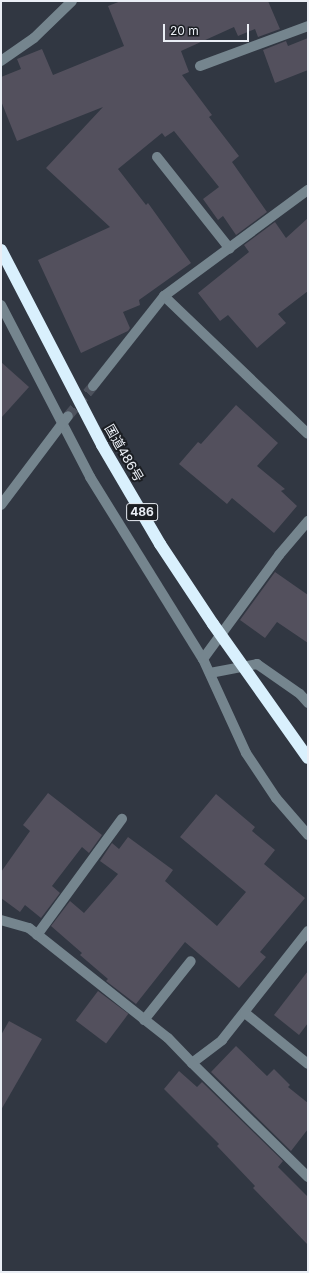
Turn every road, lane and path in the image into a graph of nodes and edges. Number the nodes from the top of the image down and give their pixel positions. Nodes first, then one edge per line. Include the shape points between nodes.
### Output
1 (72, 1) edge
2 (308, 26) edge
3 (1, 61) edge
4 (200, 66) dead end
5 (157, 157) dead end
6 (308, 190) edge
7 (230, 249) junction
8 (1, 250) edge
9 (164, 296) junction
10 (1, 305) edge
11 (93, 386) tunnel mouth
12 (68, 416) tunnel mouth
13 (61, 424) junction
14 (308, 434) edge
15 (1, 504) edge
16 (308, 521) edge
17 (203, 658) junction
18 (210, 673) junction
19 (308, 703) edge
20 (308, 758) edge
21 (122, 819) dead end
22 (308, 834) edge
23 (1, 920) edge
24 (308, 931) edge
25 (37, 935) junction
26 (190, 961) dead end
27 (245, 1013) junction
28 (144, 1020) junction
29 (192, 1063) junction
30 (308, 1064) edge
31 (308, 1177) edge

1 - 3 street via 34,38
2 - 4 street
5 - 7 street
6 - 7 street
7 - 9 street
8 - 20 highway, 国道486号 / 486, bridge via 102,445 160,544
9 - 11 street
9 - 14 street
10 - 13 street
12 - 13 street
13 - 15 street
13 - 17 street via 90,477
16 - 17 street via 279,555
17 - 18 street
18 - 19 street via 257,664 300,694
18 - 22 street via 246,753 276,798
21 - 25 street
23 - 25 street via 29,928
24 - 27 street
25 - 28 street
26 - 28 street
27 - 29 street via 222,1040
27 - 30 street
28 - 29 street
29 - 31 street

